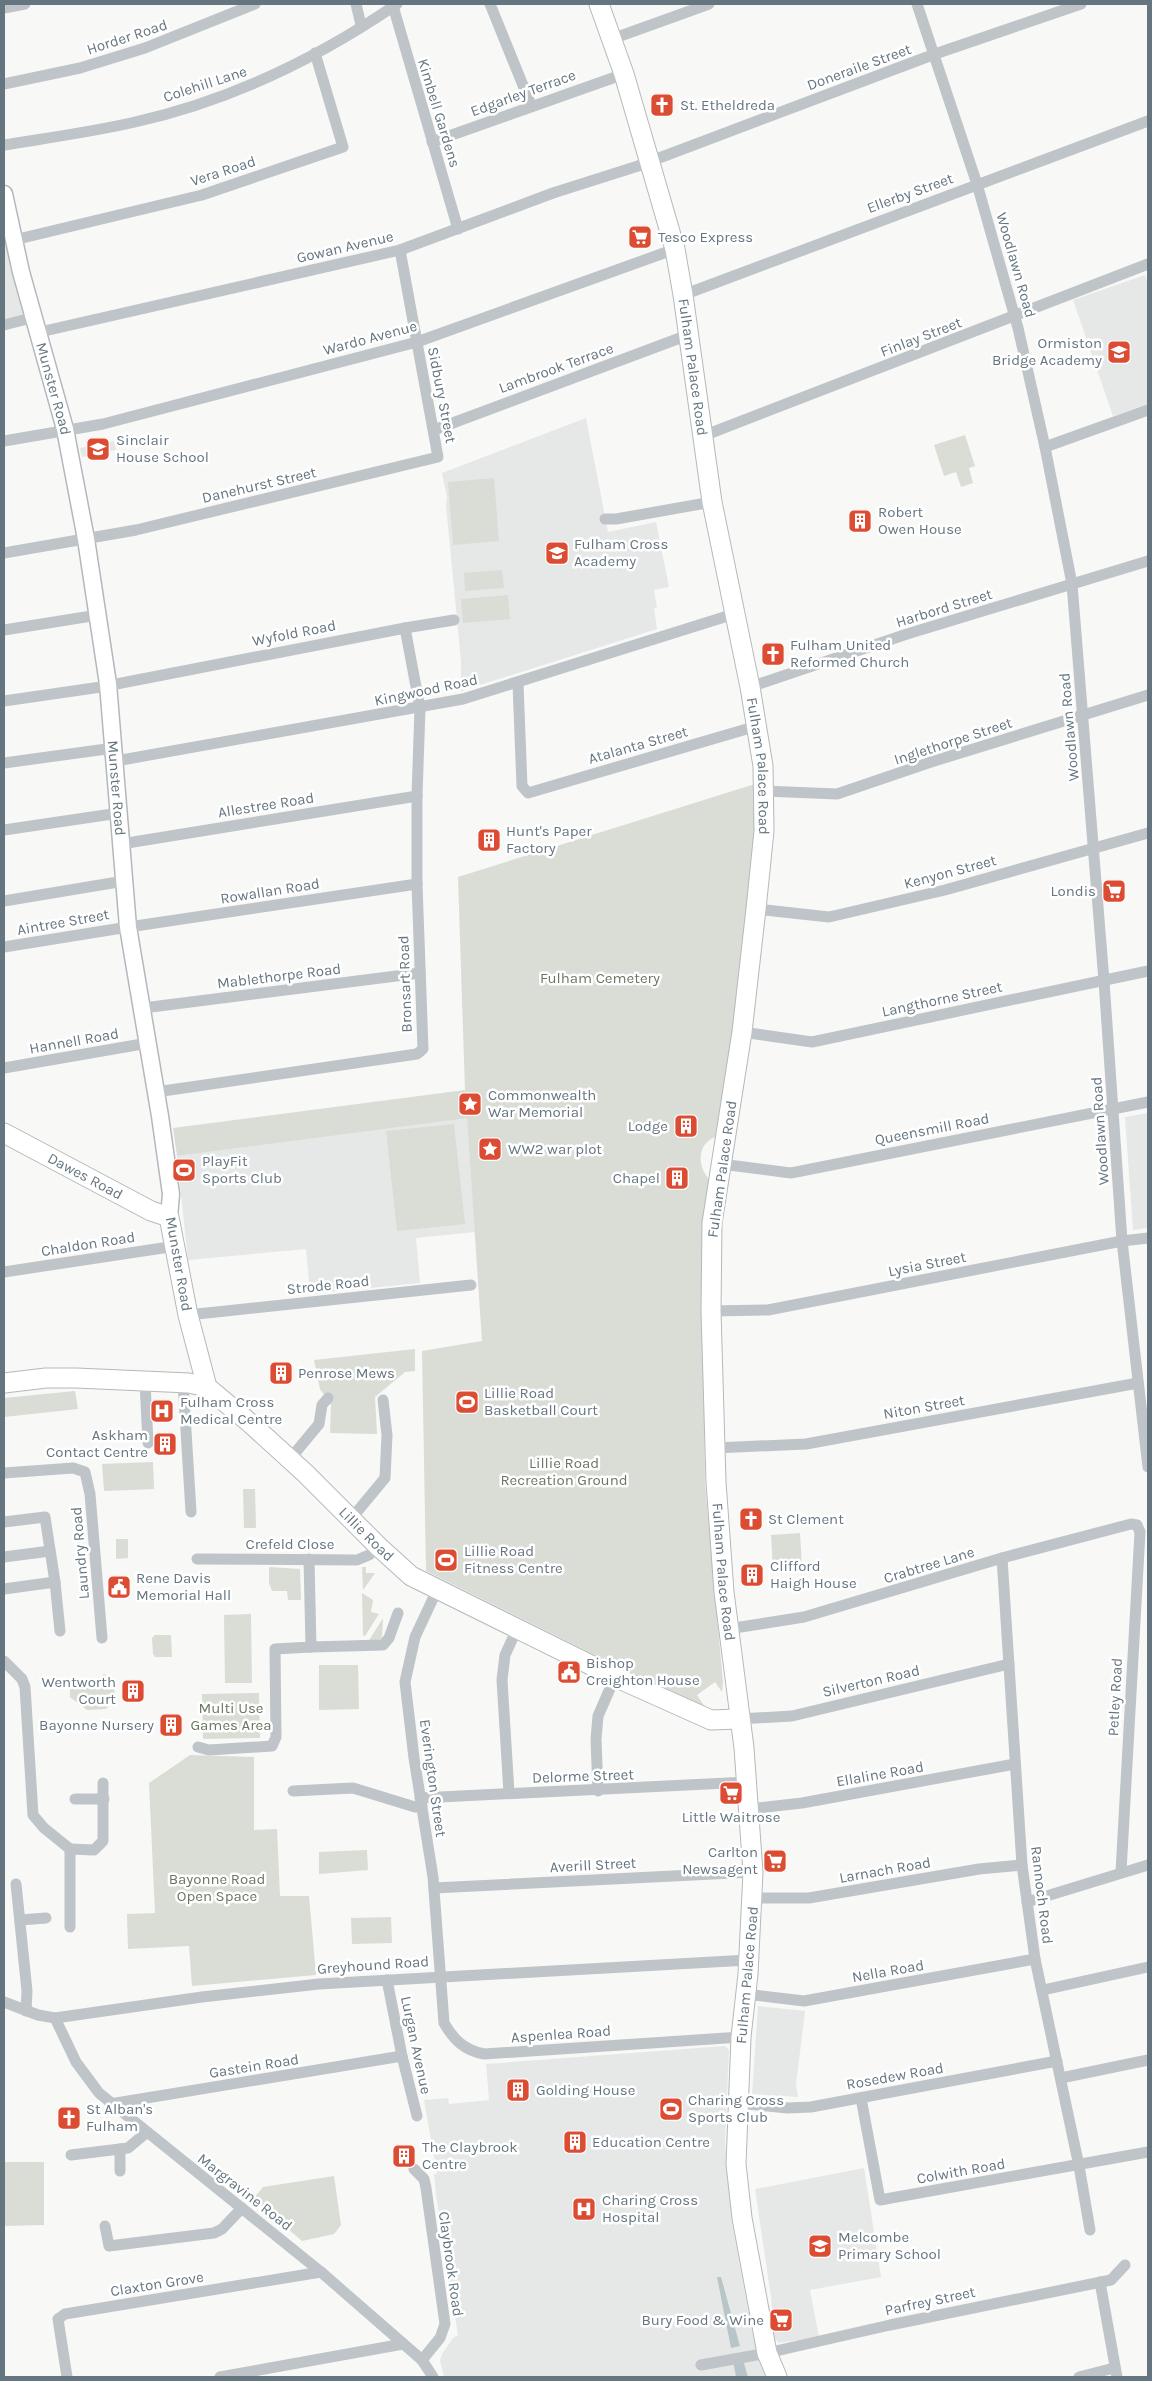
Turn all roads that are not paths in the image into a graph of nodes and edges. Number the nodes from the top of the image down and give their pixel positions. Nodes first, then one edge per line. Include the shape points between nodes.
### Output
1 (25, 4) edge
2 (255, 4) edge
3 (356, 4) edge
4 (490, 4) edge
5 (599, 4) edge
6 (708, 4) edge
7 (918, 4) edge
8 (1080, 4) edge
9 (395, 5) edge
10 (4, 8) edge
11 (361, 25) junction
12 (612, 39) junction
13 (316, 53) junction
14 (936, 54) junction
15 (624, 74) junction
16 (4, 84) edge
17 (531, 106) junction
18 (1148, 121) edge
19 (432, 142) junction
20 (4, 146) edge
21 (649, 161) junction
22 (977, 184) junction
23 (4, 194) edge
24 (458, 229) junction
25 (14, 240) junction
26 (674, 249) junction
27 (400, 250) junction
28 (1148, 264) edge
29 (683, 295) junction
30 (1014, 316) junction
31 (4, 325) edge
32 (37, 325) junction
33 (688, 335) junction
34 (417, 342) junction
35 (1148, 410) edge
36 (65, 429) junction
37 (434, 430) junction
38 (703, 436) junction
39 (4, 441) edge
40 (1045, 446) junction
41 (438, 457) joint
42 (712, 502) junction
43 (605, 519) dead end
44 (86, 539) junction
45 (4, 553) edge
46 (1148, 560) edge
47 (1072, 584) junction
48 (734, 614) junction
49 (98, 615) junction
50 (454, 620) dead end
51 (405, 628) junction
52 (4, 630) edge
53 (108, 684) junction
54 (518, 684) junction
55 (750, 687) junction
56 (1148, 695) edge
57 (4, 701) edge
58 (420, 708) junction
59 (1084, 715) junction
60 (757, 726) junction
61 (115, 755) junction
62 (4, 763) edge
63 (764, 791) junction
64 (416, 796) junction
65 (119, 813) junction
66 (4, 830) edge
67 (1148, 833) edge
68 (121, 844) junction
69 (1094, 849) junction
70 (124, 881) junction
71 (417, 884) junction
72 (4, 901) edge
73 (756, 909) junction
74 (128, 927) junction
75 (4, 948) edge
76 (1148, 971) edge
77 (420, 973) junction
78 (1104, 981) junction
79 (143, 1008) junction
80 (742, 1032) junction
81 (148, 1043) junction
82 (4, 1068) edge
83 (156, 1092) junction
84 (1148, 1102) edge
85 (1114, 1108) junction
86 (4, 1133) edge
87 (721, 1164) junction
88 (169, 1217) junction
89 (1148, 1238) edge
90 (1122, 1241) junction
91 (176, 1246) junction
92 (4, 1272) edge
93 (471, 1285) dead end
94 (712, 1311) junction
95 (188, 1315) junction
96 (145, 1382) junction
97 (183, 1382) junction
98 (1138, 1383) junction
99 (4, 1384) edge
100 (206, 1387) junction
101 (328, 1398) dead end
102 (383, 1400) dead end
103 (148, 1443) dead end
104 (714, 1448) junction
105 (290, 1459) junction
106 (1148, 1467) edge
107 (4, 1473) edge
108 (191, 1512) dead end
109 (351, 1519) junction
110 (4, 1522) edge
111 (1137, 1525) joint
112 (379, 1547) junction
113 (50, 1552) junction
114 (4, 1557) edge
115 (1002, 1558) junction
116 (197, 1559) dead end
117 (309, 1559) junction
118 (55, 1582) junction
119 (4, 1589) edge
120 (437, 1590) junction
121 (398, 1613) dead end
122 (517, 1629) junction
123 (728, 1629) junction
124 (60, 1631) dead end
125 (102, 1638) dead end
126 (311, 1647) junction
127 (4, 1661) edge
128 (1009, 1664) junction
129 (615, 1677) junction
130 (739, 1719) junction
131 (198, 1747) dead end
132 (1015, 1764) junction
133 (748, 1782) junction
134 (103, 1783) dead end
135 (293, 1791) dead end
136 (598, 1791) junction
137 (509, 1793) junction
138 (75, 1799) dead end
139 (104, 1799) junction
140 (421, 1802) junction
141 (749, 1809) junction
142 (70, 1849) junction
143 (1022, 1865) junction
144 (1148, 1865) edge
145 (754, 1872) junction
146 (1121, 1872) junction
147 (16, 1884) dead end
148 (434, 1888) junction
149 (753, 1898) junction
150 (1027, 1902) junction
151 (46, 1918) dead end
152 (20, 1920) junction
153 (70, 1927) dead end
154 (1035, 1958) junction
155 (748, 1960) junction
156 (1148, 1967) edge
157 (441, 1976) junction
158 (387, 1980) junction
159 (1043, 1990) junction
160 (746, 1994) junction
161 (4, 2002) edge
162 (26, 2011) junction
163 (55, 2018) junction
164 (741, 2036) junction
165 (402, 2056) junction
166 (1148, 2060) edge
167 (1057, 2061) junction
168 (1061, 2078) junction
169 (861, 2098) junction
170 (737, 2103) junction
171 (110, 2104) junction
172 (416, 2116) dead end
173 (146, 2133) junction
174 (120, 2149) junction
175 (1148, 2152) edge
176 (71, 2156) dead end
177 (1079, 2166) junction
178 (414, 2170) dead end
179 (120, 2171) dead end
180 (242, 2208) junction
181 (105, 2226) dead end
182 (1090, 2230) dead end
183 (1125, 2264) dead end
184 (321, 2272) junction
185 (1100, 2282) junction
186 (403, 2344) junction
187 (767, 2353) junction
188 (422, 2360) junction
189 (701, 2365) dead end
190 (1116, 2373) edge
191 (67, 2377) edge
192 (220, 2377) edge
193 (433, 2377) edge
194 (776, 2377) edge
195 (1079, 2377) edge

1 - 10 street
2 - 16 street, Horder Road via 145,48 80,68
3 - 11 street
4 - 17 street
5 - 12 main road, Fulham Palace Road
6 - 12 street
7 - 14 street, Woodlawn Road
8 - 14 street, Doneraile Street
9 - 11 street, Colehill Lane
9 - 19 street, Kimbell Gardens
11 - 13 street, Colehill Lane
12 - 15 main road, Fulham Palace Road
13 - 20 street, Colehill Lane via 258,82 200,104 135,122
13 - 25 street, Vera Road via 343,147 202,195
14 - 21 street, Doneraile Street
14 - 22 street, Woodlawn Road
15 - 17 street, Edgarley Terrace
15 - 21 main road, Fulham Palace Road
17 - 19 street, Edgarley Terrace
18 - 22 street, Ellerby Street
19 - 24 street, Kimbell Gardens
21 - 24 street, Gowan Avenue
21 - 26 main road, Fulham Palace Road
22 - 29 street, Ellerby Street
22 - 30 street, Woodlawn Road
23 - 25 street, Munster Road
24 - 27 street, Gowan Avenue
25 - 32 street, Munster Road
26 - 29 main road, Fulham Palace Road
26 - 34 street, Wardo Avenue
27 - 32 street, Gowan Avenue
27 - 34 street, Sidbury Street
28 - 30 street, Finlay Street
29 - 33 main road, Fulham Palace Road
30 - 38 street, Finlay Street
30 - 40 street, Woodlawn Road
31 - 32 street, Gowan Avenue
32 - 36 street, Munster Road
33 - 37 street, Lambrook Terrace
33 - 38 main road, Fulham Palace Road
34 - 36 street, Wardo Avenue via 103,424
34 - 37 street, Sidbury Street
35 - 40 street
36 - 39 street, Wardo Avenue
36 - 44 street, Munster Road
37 - 41 street, Sidbury Street
38 - 42 main road, Fulham Palace Road
40 - 47 street, Woodlawn Road
41 - 44 street, Danehurst Street via 136,530
42 - 43 street via 616,520
42 - 48 main road, Fulham Palace Road
44 - 45 street, Danehurst Street
44 - 49 street, Munster Road
46 - 47 street, Harbord Street
47 - 55 street, Harbord Street via 907,634
47 - 59 street, Woodlawn Road
48 - 54 street, Kingwood Road
48 - 55 main road, Fulham Palace Road
49 - 52 street
49 - 53 street, Munster Road
50 - 51 street, Wyfold Road
51 - 53 street, Wyfold Road
51 - 58 street
53 - 57 street, Wyfold Road
53 - 61 street, Munster Road
54 - 58 street, Kingwood Road
54 - 60 street, Atalanta Street via 522,786 528,793
55 - 60 main road, Fulham Palace Road
56 - 59 street, Inglethorpe Street
58 - 61 street, Kingwood Road
58 - 64 street, Bronsart Road
59 - 63 street, Inglethorpe Street via 837,794
59 - 69 street, Woodlawn Road
60 - 63 main road, Fulham Palace Road
61 - 62 street, Kingwood Road
61 - 65 street, Munster Road
63 - 73 main road, Fulham Palace Road via 764,831
64 - 68 street, Allestree Road
64 - 71 street, Bronsart Road
65 - 66 street
65 - 68 street, Munster Road
67 - 69 street, Kenyon Street
68 - 70 street, Munster Road
69 - 73 street, Kenyon Street via 945,890 829,917
69 - 78 street, Woodlawn Road
70 - 72 street
70 - 74 street, Munster Road
71 - 74 street, Rowallan Road
71 - 77 street, Bronsart Road
73 - 80 main road, Fulham Palace Road
74 - 75 street, Aintree Street
74 - 79 street, Munster Road
76 - 78 street, Langthorne Street
77 - 79 street, Mablethorpe Road
77 - 83 street, Bronsart Road via 423,1049 417,1054
78 - 80 street, Langthorne Street via 812,1042
78 - 85 street, Woodlawn Road
79 - 81 street, Munster Road
80 - 87 main road, Fulham Palace Road
81 - 82 street, Hannell Road
81 - 83 street, Munster Road
83 - 88 street, Munster Road via 171,1194
84 - 85 street, Queensmill Road
85 - 87 street, Queensmill Road via 791,1173
85 - 90 street, Woodlawn Road
86 - 88 main road, Dawes Road via 151,1212
87 - 94 main road, Fulham Palace Road via 712,1223
88 - 91 main road, Munster Road
89 - 90 street, Lysia Street
90 - 94 street, Lysia Street via 768,1310
90 - 98 street, Woodlawn Road
91 - 92 street, Chaldon Road
91 - 95 main road, Munster Road
93 - 95 street, Strode Road
94 - 104 main road, Fulham Palace Road
95 - 100 main road, Munster Road
96 - 97 main road, Lillie Road
96 - 99 main road, Lillie Road via 56,1378
96 - 103 street
97 - 100 main road, Lillie Road
97 - 108 street
98 - 104 street, Niton Street via 806,1444
98 - 106 street, Woodlawn Road
100 - 105 main road, Lillie Road
101 - 105 street via 322,1405 319,1424
102 - 109 street via 386,1478
104 - 123 main road, Fulham Palace Road
105 - 109 main road, Lillie Road
107 - 125 street, Laundry Road via 73,1468 82,1469 87,1475
109 - 112 main road, Lillie Road
110 - 113 street via 45,1517
111 - 115 street, Crabtree Lane
111 - 146 street, Petley Road via 1140,1532
112 - 117 street, Crefeld Close via 357,1560
112 - 120 main road, Lillie Road via 411,1576
113 - 114 street
113 - 118 street
115 - 123 street, Crabtree Lane via 804,1617
115 - 128 street, Rannoch Road
116 - 117 street, Crefeld Close
117 - 126 street
118 - 119 street
118 - 124 street
120 - 122 main road, Lillie Road
120 - 140 street, Everington Street via 415,1637 405,1682
121 - 126 street via 389,1638 383,1644
122 - 129 main road, Lillie Road
122 - 137 street via 505,1655 502,1680
123 - 130 main road, Fulham Palace Road
126 - 131 street via 275,1649 276,1734 272,1746 209,1750
127 - 142 street via 25,1686 33,1814 44,1828
128 - 130 street, Silverton Road via 792,1716
128 - 132 street, Rannoch Road
129 - 130 main road, Lillie Road via 712,1720
129 - 136 street via 598,1716
130 - 133 main road, Fulham Palace Road
132 - 141 street, Ellaline Road via 802,1803
132 - 143 street, Rannoch Road
133 - 136 street, Delorme Street
133 - 141 main road, Fulham Palace Road
134 - 139 street
135 - 140 street, Delorme Street via 354,1788 415,1807
136 - 137 street, Delorme Street
137 - 140 street, Delorme Street
138 - 139 street
139 - 142 street via 104,1835 100,1846 94,1850
140 - 148 street, Everington Street
141 - 145 main road, Fulham Palace Road
142 - 153 street
143 - 149 street, Larnach Road via 979,1869 808,1898
143 - 150 street, Rannoch Road
144 - 146 street
145 - 148 street, Averill Street
145 - 149 main road, Fulham Palace Road
146 - 150 street
147 - 152 street
148 - 157 street, Everington Street
149 - 155 main road, Fulham Palace Road
150 - 154 street, Rannoch Road
151 - 152 street
152 - 162 street via 28,1990
154 - 159 street, Rannoch Road
154 - 160 street, Nella Road via 804,2001
155 - 157 street, Greyhound Road
155 - 160 main road, Fulham Palace Road
156 - 159 street
157 - 158 street, Greyhound Road
157 - 164 street, Aspenlea Road via 444,2023 460,2045 473,2052 484,2054
158 - 163 street, Greyhound Road via 212,1996
158 - 165 street, Lurgan Avenue
159 - 167 street, Rannoch Road
160 - 164 main road, Fulham Palace Road
161 - 162 street, Greyhound Road
162 - 163 street, Greyhound Road
163 - 171 street, Margravine Road via 86,2078
164 - 170 main road, Fulham Palace Road
165 - 171 street, Gastein Road
165 - 172 street, Lurgan Avenue
166 - 168 street
167 - 168 street, Rannoch Road
167 - 169 street, Rosedew Road
168 - 177 street, Rannoch Road
169 - 170 street, Rosedew Road via 788,2108
169 - 177 street, Colwith Road via 880,2200
170 - 187 main road, Fulham Palace Road via 736,2164 742,2218
171 - 173 street, Margravine Road
173 - 174 street via 133,2145
173 - 180 street, Margravine Road
174 - 176 street
174 - 179 street
175 - 177 street, Colwith Road
177 - 182 street, Rannoch Road
178 - 188 street, Claybrook Road via 424,2179 426,2188 445,2324 440,2338
180 - 181 street via 222,2229 204,2236 109,2246
180 - 184 street, Margravine Road
183 - 185 street via 1111,2280
184 - 186 street, Margravine Road
184 - 191 street, Claxton Grove via 65,2314 58,2318
185 - 187 street, Parfrey Street
185 - 190 street
186 - 188 street, Margravine Road
186 - 192 street
187 - 189 street, Parfrey Street
187 - 194 main road, Fulham Palace Road
188 - 193 street, Margravine Road
190 - 195 street

